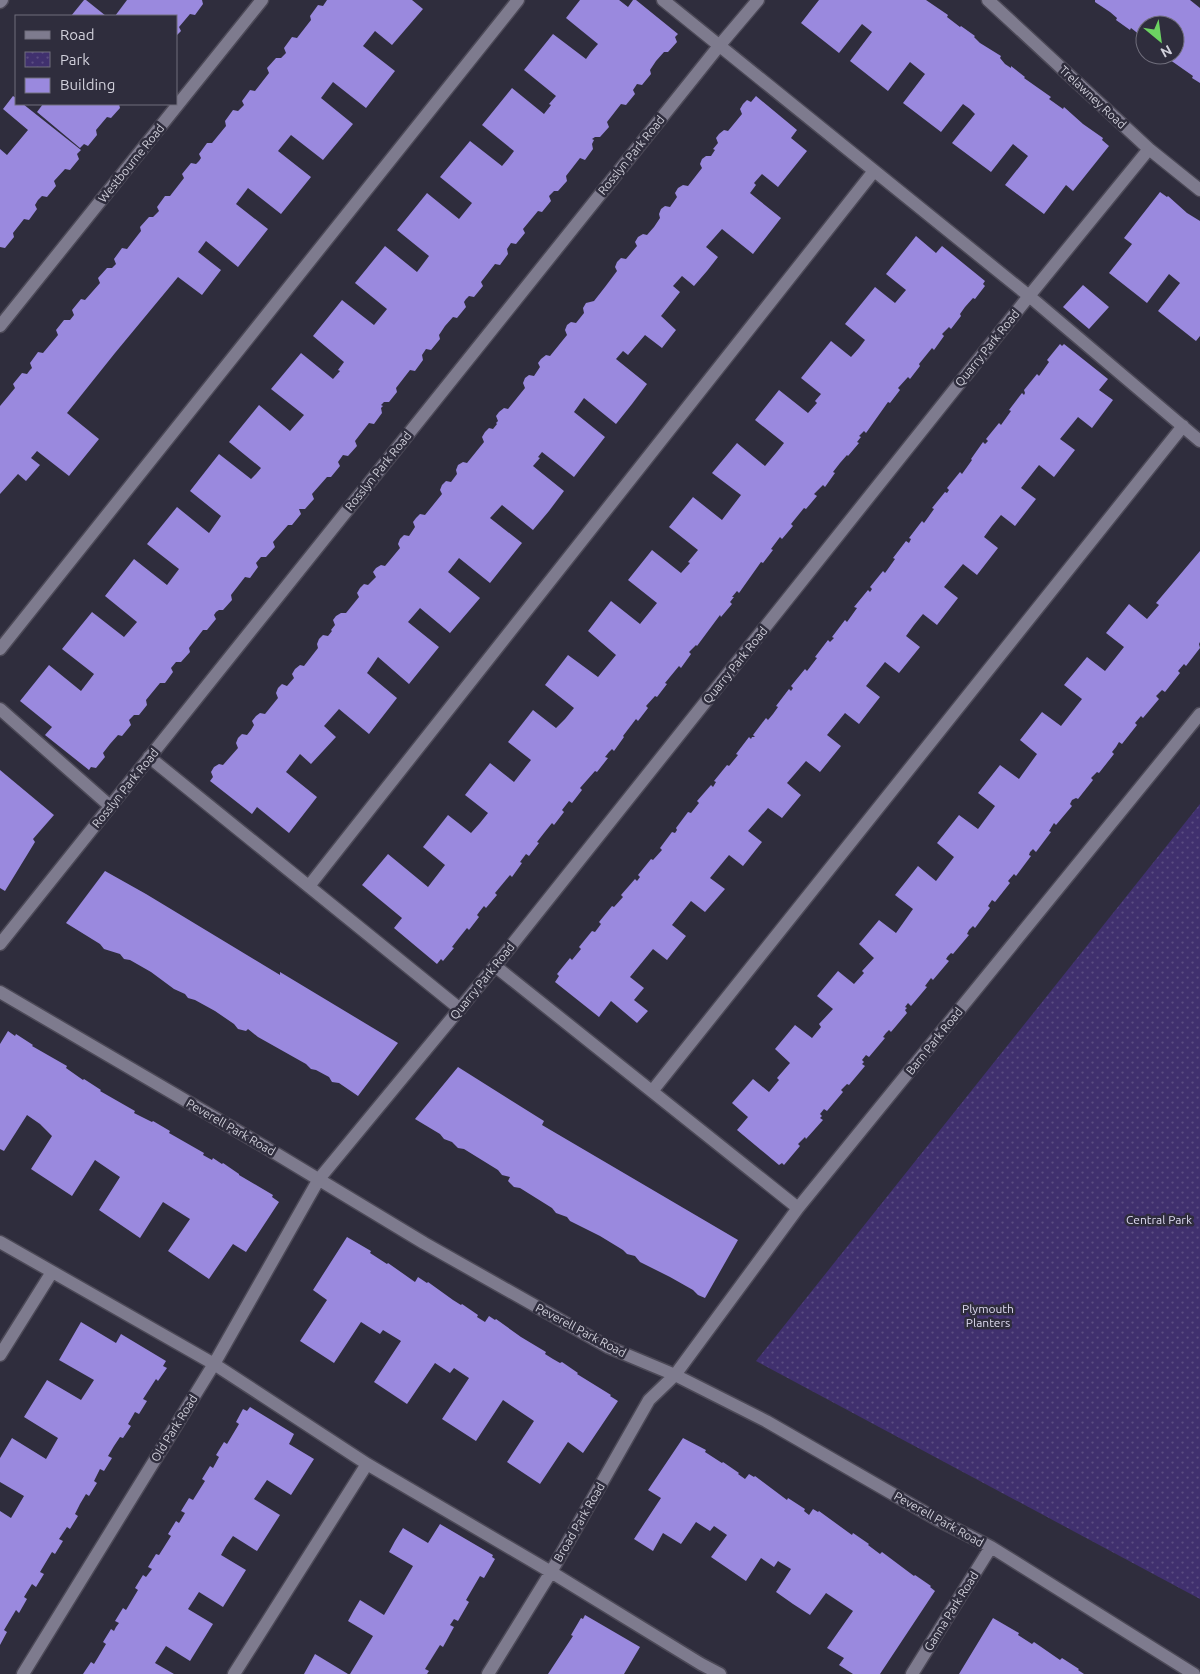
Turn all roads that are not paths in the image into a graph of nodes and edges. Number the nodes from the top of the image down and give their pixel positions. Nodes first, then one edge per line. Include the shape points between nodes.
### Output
1 (262, 0) edge
2 (518, 0) edge
3 (663, 0) edge
4 (758, 0) edge
5 (988, 0) edge
6 (718, 46) junction
7 (178, 105) edge
8 (178, 105) edge
9 (1149, 149) junction
10 (874, 171) junction
11 (1200, 190) edge
12 (1029, 296) junction
13 (0, 326) edge
14 (1183, 426) junction
15 (1200, 441) edge
16 (0, 649) edge
17 (0, 709) edge
18 (1200, 714) edge
19 (149, 757) junction
20 (110, 806) junction
21 (309, 886) junction
22 (0, 944) edge
23 (495, 966) junction
24 (0, 992) edge
25 (460, 1009) junction
26 (653, 1090) junction
27 (319, 1179) junction
28 (798, 1208) junction
29 (0, 1242) edge
30 (52, 1272) junction
31 (0, 1355) edge
32 (214, 1364) junction
33 (675, 1375) junction
34 (367, 1464) junction
35 (990, 1547) junction
36 (551, 1572) junction
37 (697, 1669) edge
38 (23, 1674) edge
39 (234, 1674) edge
40 (488, 1674) edge
41 (720, 1674) edge
42 (912, 1674) edge
43 (1194, 1674) edge

1 - 7 street, Westbourne Road
2 - 16 street
3 - 6 street
4 - 6 street, Rosslyn Park Road
5 - 9 street, Trelawney Road
6 - 10 street
6 - 19 street, Rosslyn Park Road
8 - 13 street, Westbourne Road
9 - 11 street, Trelawney Road
9 - 12 street, Quarry Park Road
10 - 12 street
10 - 21 street
12 - 14 street
12 - 23 street, Quarry Park Road
14 - 15 street
14 - 26 street
17 - 20 street
18 - 28 street, Barn Park Road
19 - 20 street, Rosslyn Park Road
19 - 21 street
20 - 22 street, Rosslyn Park Road
21 - 25 street
23 - 25 street, Quarry Park Road
23 - 26 street
24 - 27 street, Peverell Park Road
25 - 27 street, Quarry Park Road
26 - 28 street
27 - 32 street, Old Park Road
27 - 33 street, Peverell Park Road via 608,1348
28 - 33 street, Barn Park Road
29 - 30 street
30 - 31 street
30 - 32 street
32 - 34 street
32 - 38 street, Old Park Road
33 - 35 street, Peverell Park Road via 766,1421
33 - 36 street, Broad Park Road via 649,1400
34 - 36 street
34 - 39 street
35 - 42 street, Ganna Park Road
35 - 43 street, Peverell Park Road
36 - 37 street
36 - 40 street, Broad Park Road
37 - 41 street

